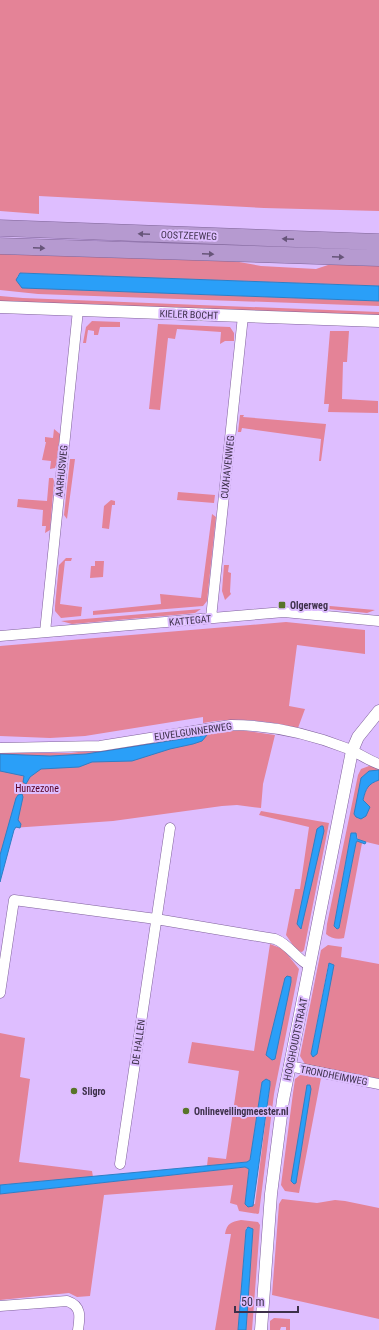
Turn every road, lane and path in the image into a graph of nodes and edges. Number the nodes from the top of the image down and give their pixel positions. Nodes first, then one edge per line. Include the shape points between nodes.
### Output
1 (0, 228) edge
2 (379, 242) edge
3 (0, 246) edge
4 (379, 258) edge
5 (0, 307) edge
6 (78, 310) junction
7 (243, 316) junction
8 (379, 321) edge
9 (211, 618) junction
10 (379, 621) edge
11 (45, 632) junction
12 (0, 636) edge
13 (379, 711) edge
14 (0, 748) edge
15 (352, 752) junction
16 (379, 764) edge
17 (170, 828) dead end
18 (156, 919) junction
19 (310, 966) junction
20 (0, 993) edge
21 (289, 1066) junction
22 (379, 1084) edge
23 (120, 1164) dead end
24 (0, 1306) edge
25 (78, 1330) edge
26 (261, 1330) edge

2 -> 1 highway, OOSTZEEWEG
3 -> 4 highway, OOSTZEEWEG
5 - 6 street, KIELER BOCHT
6 - 7 street, KIELER BOCHT
6 - 11 street, AARHUSWEG
7 - 8 street, KIELER BOCHT
7 - 9 street, CUXHAVENWEG
9 - 10 street, KATTEGAT via 296,612
9 - 11 street, KATTEGAT
11 - 12 street, KATTEGAT
13 - 15 street via 358,737
14 - 15 street, EUVELGUNNERWEG via 100,746 225,726 253,725 299,732
15 - 16 street, EUVELGUNNERWEG
15 - 19 street, HOOGHOUDTSTRAAT
17 - 18 street, DE HALLEN
18 - 19 street via 275,939 287,945 300,960
18 - 20 street via 14,900
18 - 23 street, DE HALLEN
19 - 21 street, HOOGHOUDTSTRAAT
21 - 22 street, TRONDHEIMWEG
21 - 26 street, HOOGHOUDTSTRAAT via 273,1174
24 - 25 street via 66,1301 76,1307 80,1314

